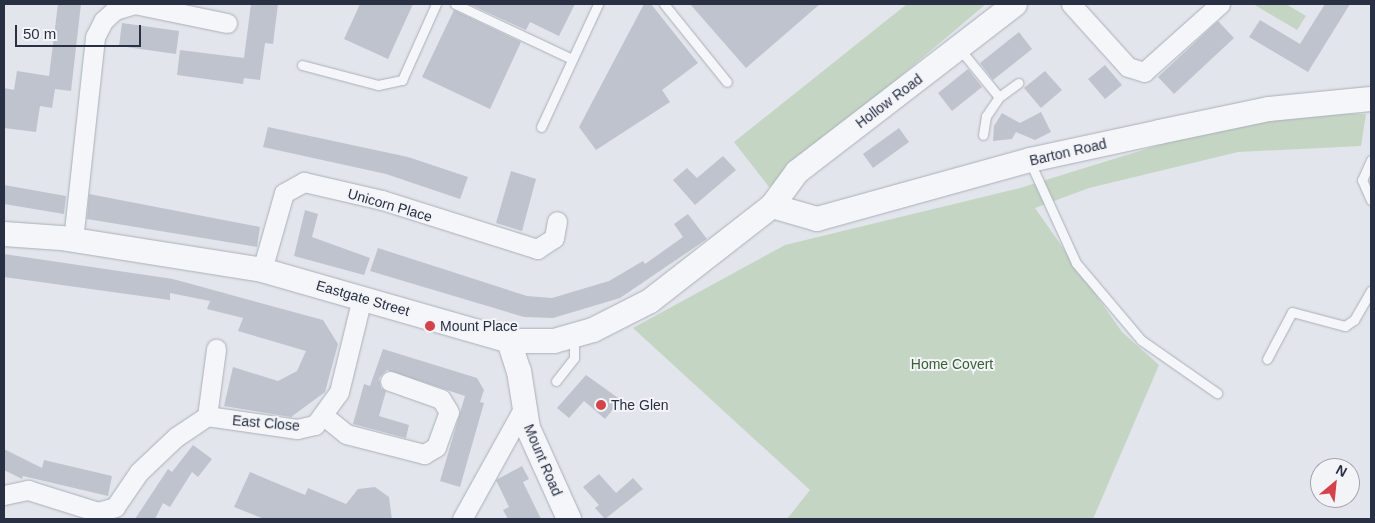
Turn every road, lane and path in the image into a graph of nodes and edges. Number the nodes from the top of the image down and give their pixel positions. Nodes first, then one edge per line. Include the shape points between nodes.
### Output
1 (436, 4) edge
2 (455, 4) edge
3 (598, 4) edge
4 (664, 4) edge
5 (1016, 4) edge
6 (1071, 4) edge
7 (1220, 4) edge
8 (114, 7) edge
9 (227, 23) dead end
10 (958, 48) junction
11 (572, 59) junction
12 (302, 65) dead end
13 (728, 82) dead end
14 (1018, 83) dead end
15 (999, 97) junction
16 (1371, 99) edge
17 (541, 127) dead end
18 (983, 135) dead end
19 (1030, 160) junction
20 (1371, 160) edge
21 (1371, 200) edge
22 (772, 206) junction
23 (558, 221) dead end
24 (4, 234) edge
25 (73, 240) junction
26 (262, 270) junction
27 (1371, 290) edge
28 (362, 298) junction
29 (574, 337) junction
30 (509, 341) junction
31 (216, 349) dead end
32 (1267, 359) dead end
33 (390, 381) dead end
34 (556, 381) dead end
35 (1217, 393) dead end
36 (524, 409) junction
37 (206, 416) junction
38 (324, 416) junction
39 (4, 495) edge
40 (96, 515) edge
41 (462, 519) edge
42 (569, 519) edge

1 - 12 lane via 402,80 378,85
2 - 11 lane
3 - 11 lane
4 - 13 lane
5 - 10 street, Hollow Road
6 - 7 street via 1128,67 1144,72
8 - 9 street via 135,4
8 - 25 street via 95,37
10 - 15 lane
10 - 22 street, Hollow Road via 797,172
11 - 17 lane
14 - 15 lane
15 - 18 lane via 986,116
16 - 19 street, Barton Road via 1269,109
19 - 22 street, Barton Road via 817,219
19 - 35 lane via 1076,263 1141,340
20 - 21 lane via 1362,180
22 - 29 street, Eastgate Street via 650,301
23 - 26 street, Unicorn Place via 554,238 537,250 382,200 304,182 284,192
24 - 25 street, Eastgate Street
25 - 26 street, Eastgate Street
26 - 28 street, Eastgate Street
27 - 32 lane via 1354,320 1345,326 1292,312
28 - 30 street, Eastgate Street
28 - 38 street, East Close via 339,392
29 - 30 street, Eastgate Street via 540,342
29 - 34 lane via 574,358
30 - 36 street, Mount Road via 519,371
31 - 37 street
33 - 38 street via 441,399 449,412 436,447 424,454 346,434
36 - 41 street
36 - 42 street, Mount Road via 537,451
37 - 38 street, East Close via 297,429 315,425
37 - 40 street via 176,437 140,472 115,506
39 - 40 street via 28,490

